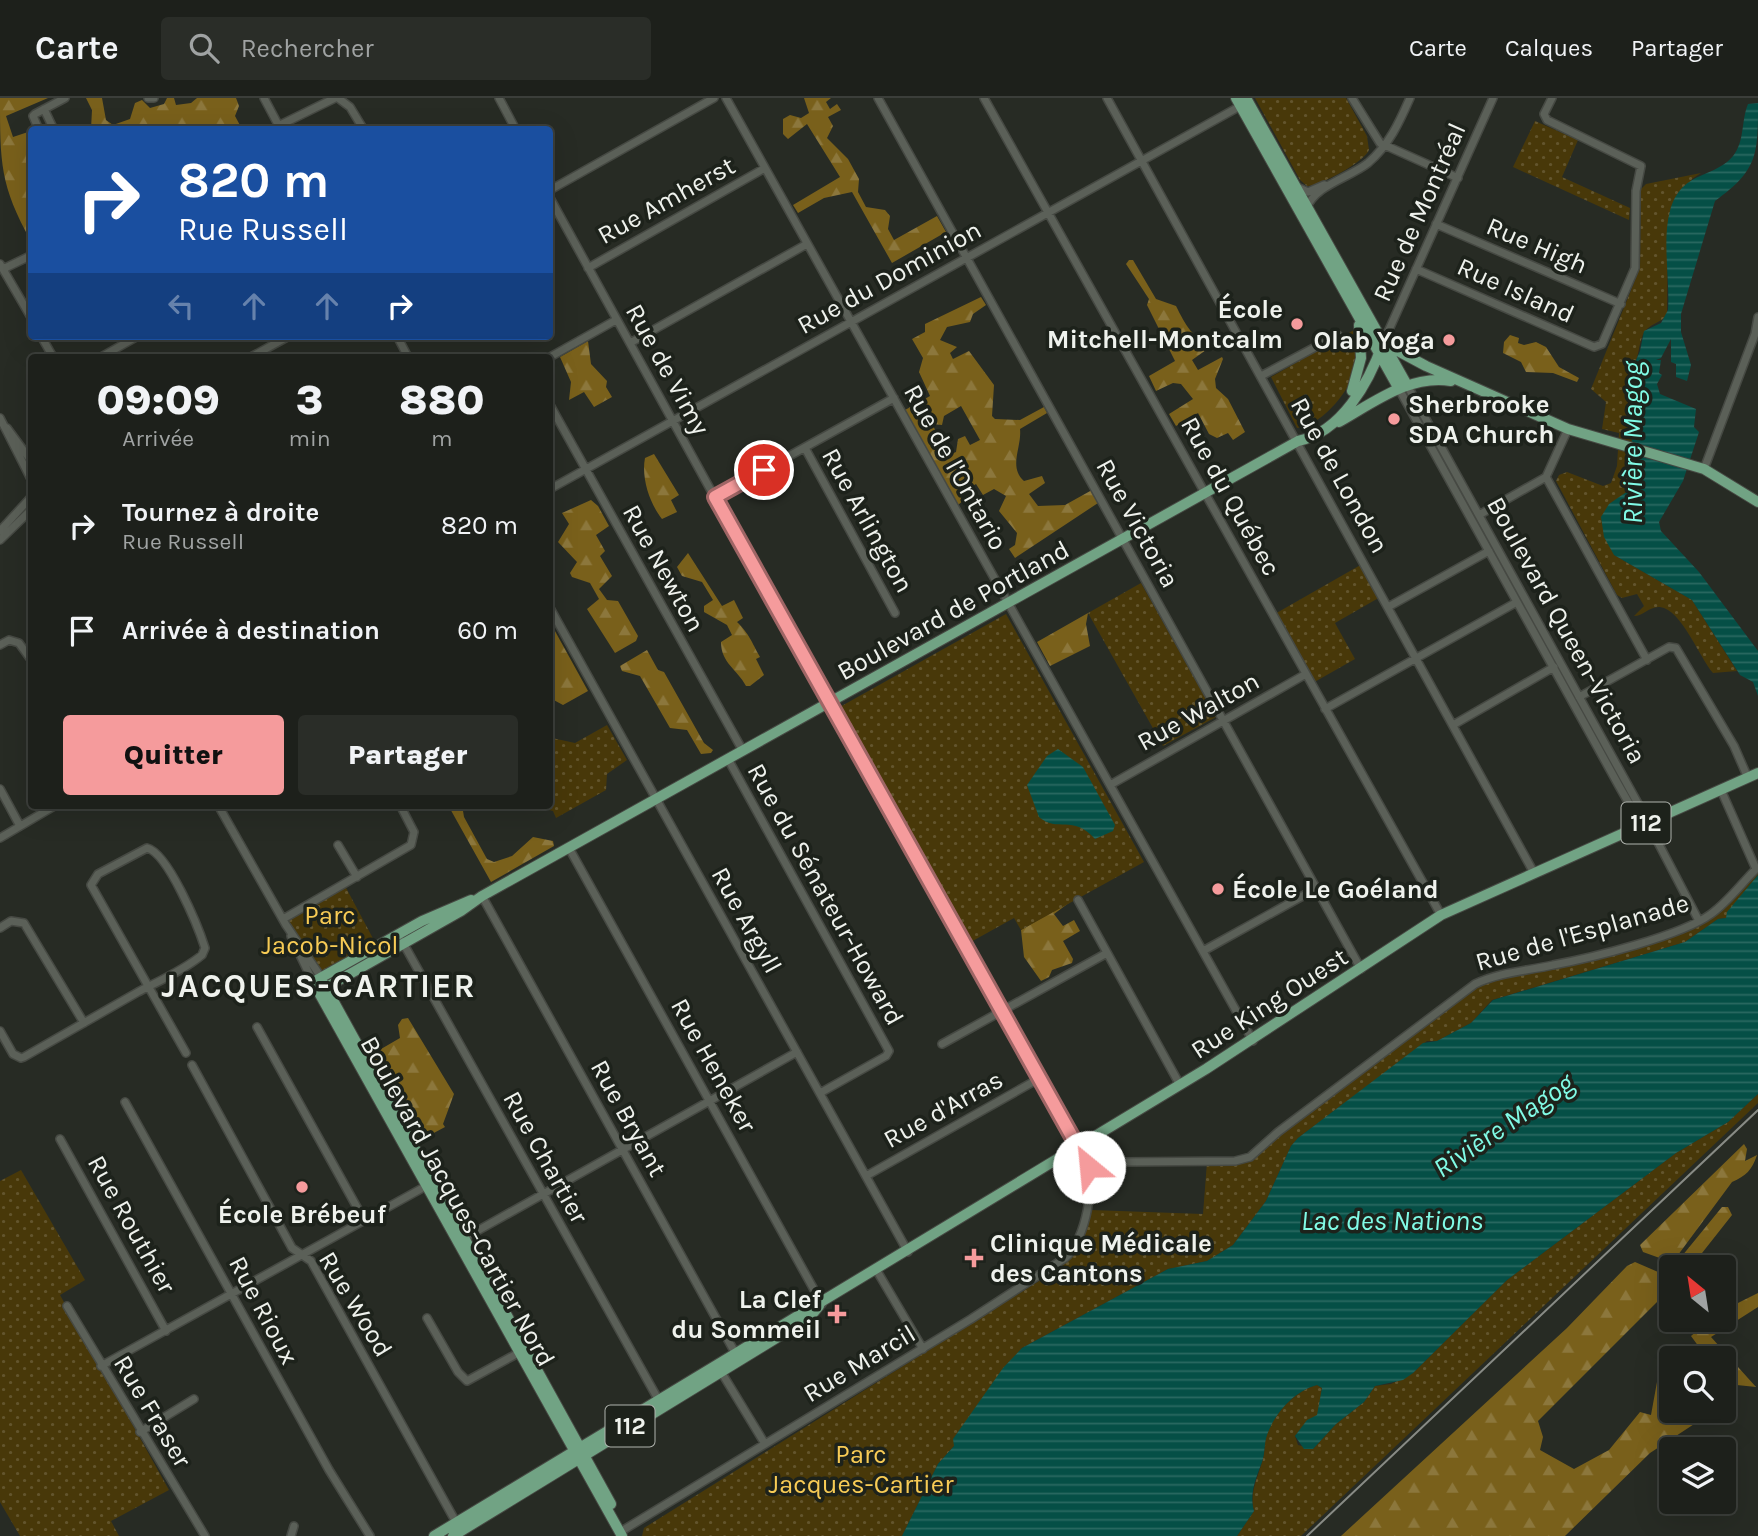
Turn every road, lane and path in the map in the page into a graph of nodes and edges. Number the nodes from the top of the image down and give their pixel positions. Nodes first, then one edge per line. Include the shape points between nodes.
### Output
1 (65, 98) edge
2 (148, 98) edge
3 (154, 98) edge
4 (264, 98) edge
5 (337, 98) edge
6 (499, 98) edge
7 (714, 98) edge
8 (726, 98) edge
9 (878, 98) edge
10 (984, 98) edge
11 (1107, 98) edge
12 (1352, 98) edge
13 (1410, 98) edge
14 (1493, 98) edge
15 (1552, 98) edge
16 (1242, 101) edge
17 (44, 109) junction
18 (37, 126) edge
19 (52, 126) edge
20 (279, 126) edge
21 (282, 126) edge
22 (362, 126) edge
23 (514, 126) edge
24 (1385, 145) junction
25 (1142, 160) junction
26 (765, 168) junction
27 (1458, 178) junction
28 (1335, 183) junction
29 (1295, 186) junction
30 (553, 188) edge
31 (553, 204) edge
32 (1307, 207) junction
33 (1048, 212) junction
34 (1436, 224) junction
35 (1306, 225) junction
36 (807, 244) junction
37 (28, 256) edge
38 (967, 258) junction
39 (1, 266) edge
40 (587, 268) junction
41 (1416, 269) junction
42 (1620, 304) junction
43 (1354, 311) junction
44 (28, 312) edge
45 (1758, 317) edge
46 (616, 320) junction
47 (851, 322) junction
48 (1757, 334) edge
49 (1338, 335) dead end
50 (131, 340) edge
51 (282, 340) edge
52 (629, 343) junction
53 (1383, 343) junction
54 (106, 354) edge
55 (256, 354) edge
56 (553, 355) edge
57 (1383, 361) junction
58 (1426, 366) junction
59 (1261, 376) junction
60 (1465, 384) junction
61 (1403, 387) junction
62 (1352, 391) junction
63 (894, 398) junction
64 (553, 410) edge
65 (1, 420) edge
66 (673, 421) junction
67 (1568, 429) junction
68 (1318, 433) junction
69 (1298, 441) junction
70 (805, 448) junction
71 (28, 457) edge
72 (586, 469) junction
73 (1704, 469) junction
74 (28, 473) edge
75 (1546, 477) junction
76 (553, 487) edge
77 (1205, 493) junction
78 (715, 497) junction
79 (28, 500) edge
80 (1758, 502) edge
81 (28, 513) edge
82 (1479, 515) junction
83 (0, 531) edge
84 (1123, 539) junction
85 (0, 540) edge
86 (1489, 551) junction
87 (1517, 602) junction
88 (1008, 603) junction
89 (1388, 607) junction
90 (895, 612) dead end
91 (553, 613) edge
92 (0, 645) edge
93 (28, 655) edge
94 (1416, 658) junction
95 (1647, 660) junction
96 (1554, 667) junction
97 (1306, 674) junction
98 (1580, 696) junction
99 (1572, 701) junction
100 (829, 703) junction
101 (1325, 709) junction
102 (1224, 720) junction
103 (1453, 725) junction
104 (743, 751) junction
105 (728, 759) junction
106 (1753, 776) edge
107 (1110, 785) junction
108 (0, 789) edge
109 (1721, 790) junction
110 (656, 799) junction
111 (49, 809) edge
112 (220, 809) edge
113 (402, 809) edge
114 (1646, 824) junction
115 (20, 826) junction
116 (0, 838) edge
117 (338, 845) dead end
118 (569, 848) junction
119 (1534, 873) junction
120 (357, 877) junction
121 (1317, 888) junction
122 (482, 896) junction
123 (1078, 900) dead end
124 (1441, 915) junction
125 (1699, 921) junction
126 (284, 922) junction
127 (0, 928) edge
128 (401, 939) junction
129 (1203, 951) junction
130 (1107, 953) junction
131 (1361, 969) junction
132 (319, 985) junction
133 (147, 988) junction
134 (1002, 1011) junction
135 (84, 1023) junction
136 (257, 1027) dead end
137 (0, 1031) edge
138 (1253, 1041) junction
139 (942, 1044) dead end
140 (797, 1052) junction
141 (186, 1054) dead end
142 (192, 1065) dead end
143 (1040, 1078) junction
144 (1180, 1085) junction
145 (820, 1093) junction
146 (710, 1101) junction
147 (125, 1102) dead end
148 (60, 1139) dead end
149 (1078, 1147) junction
150 (622, 1150) junction
151 (1089, 1167) junction
152 (866, 1176) junction
153 (429, 1184) junction
154 (543, 1195) junction
155 (1085, 1209) junction
156 (365, 1220) junction
157 (461, 1241) junction
158 (908, 1252) junction
159 (302, 1255) junction
160 (877, 1271) junction
161 (232, 1294) junction
162 (822, 1304) junction
163 (67, 1306) dead end
164 (428, 1318) dead end
165 (166, 1331) junction
166 (923, 1349) junction
167 (522, 1351) junction
168 (737, 1356) junction
169 (101, 1366) junction
170 (718, 1367) junction
171 (194, 1399) dead end
172 (658, 1399) junction
173 (140, 1432) junction
174 (765, 1444) junction
175 (578, 1452) junction
176 (294, 1526) dead end
177 (456, 1530) edge
178 (625, 1534) edge
179 (205, 1536) edge
180 (291, 1536) edge
181 (370, 1536) edge
182 (434, 1536) edge

1 - 17 street
2 - 3 street
4 - 20 street
5 - 21 street
5 - 22 street via 350,107
6 - 23 street
7 - 30 street
8 - 26 street, Rue de l'Ontario
9 - 38 street, Rue Victoria
10 - 33 street, Rue du Québec
11 - 25 street, Rue de London
12 - 24 street via 1372,133
13 - 24 street
14 - 27 street, Rue de Montréal
15 - 42 street via 1544,114 1547,121 1639,163 1641,168 1636,191 1635,268
16 - 25 street, Rue du Dominion
16 - 29 main road, Boulevard Queen-Victoria
16 - 35 main road, Boulevard Queen-Victoria
17 - 18 street via 33,116
17 - 19 street
24 - 27 street
24 - 28 street via 1362,167
25 - 33 street, Rue du Dominion
25 - 59 street, Rue de London
26 - 36 street, Rue de l'Ontario
26 - 40 street, Rue Amherst
27 - 34 street, Rue de Montréal
28 - 29 street via 1307,192
28 - 32 street via 1319,192
29 - 32 main road, Boulevard Queen-Victoria
31 - 40 street, Rue de Vimy
32 - 35 street
32 - 53 main road, Boulevard Queen-Victoria
33 - 38 street, Rue du Dominion
33 - 77 street, Rue du Québec
34 - 41 street, Rue de Montréal
34 - 42 street, Rue High
35 - 43 main road, Boulevard Queen-Victoria
36 - 47 street, Rue de l'Ontario
36 - 52 street
37 - 39 street
38 - 47 street, Rue du Dominion
38 - 84 street, Rue Victoria
39 - 44 street
40 - 46 street, Rue de Vimy
41 - 42 street, Rue Island via 1594,347 1599,346
41 - 53 street, Rue de Montréal
43 - 57 main road, Boulevard Queen-Victoria
43 - 62 main road via 1362,347
45 - 48 street
46 - 52 street, Rue de Vimy
46 - 56 street
47 - 63 street, Rue de l'Ontario
47 - 66 street, Rue du Dominion
48 - 73 street
49 - 59 street
50 - 54 street
51 - 55 street
52 - 66 street, Rue de Vimy
53 - 57 main road, Boulevard de Portland
53 - 57 main road, Boulevard Queen-Victoria
53 - 58 main road
57 - 58 main road
57 - 61 main road, Boulevard Queen-Victoria
57 - 62 main road, Boulevard de Portland
57 - 68 main road, Boulevard de Portland via 1347,409
58 - 60 main road
59 - 69 street, Rue de London
60 - 61 main road via 1434,379
60 - 67 main road
61 - 68 main road
61 - 82 street, Boulevard Queen-Victoria
61 - 86 street, Boulevard Queen-Victoria
62 - 69 main road, Boulevard de Portland via 1333,415
63 - 70 street
63 - 88 street, Rue de l'Ontario
64 - 72 street, Rue Newton
65 - 71 street
65 - 74 street
66 - 72 street, Rue du Dominion
66 - 78 street, Rue de Vimy
67 - 73 main road
67 - 75 street
68 - 69 main road, Boulevard de Portland
69 - 77 main road, Boulevard de Portland
69 - 89 street, Rue de London
70 - 78 street
70 - 90 street, Rue Arlington
72 - 76 street, Rue du Dominion
72 - 104 street, Rue Newton
73 - 80 main road
75 - 82 street
75 - 95 street
77 - 84 main road, Boulevard de Portland
77 - 97 street, Rue du Québec
78 - 100 street, Rue de Vimy
79 - 83 street
81 - 85 street
82 - 98 street, Boulevard Queen-Victoria
84 - 88 main road, Boulevard de Portland
84 - 102 street, Rue Victoria
86 - 87 street, Boulevard Queen-Victoria
86 - 89 street
87 - 94 street
87 - 96 street, Boulevard Queen-Victoria
88 - 100 main road, Boulevard de Portland
88 - 107 street, Rue de l'Ontario
89 - 94 street, Rue de London
91 - 110 street, Rue Argyll
92 - 93 street via 9,640 19,643
94 - 101 street
94 - 103 street, Rue de London
95 - 98 street
95 - 106 street via 1669,647 1680,652
96 - 99 street, Boulevard Queen-Victoria
96 - 103 street
97 - 101 street, Rue du Québec
97 - 102 street, Rue Walton
98 - 99 street
98 - 114 street, Boulevard Queen-Victoria
99 - 114 street, Boulevard Queen-Victoria via 1635,814
100 - 104 main road, Boulevard de Portland
100 - 134 street, Rue de Vimy
101 - 124 street, Rue du Québec
102 - 107 street, Rue Walton
102 - 121 street, Rue Victoria
103 - 119 street, Rue de London
104 - 105 main road, Boulevard de Portland
105 - 110 main road, Boulevard de Portland
105 - 145 street, Rue du Sénateur-Howard via 889,1051
106 - 109 main road, Rue King Ouest / 112
107 - 129 street, Rue de l'Ontario
108 - 115 street
109 - 114 main road, Rue King Ouest / 112
109 - 125 street, Rue de l'Esplanade via 1756,869
110 - 118 main road, Boulevard de Portland
110 - 140 street, Rue Argyll
111 - 115 street
112 - 126 street, Boulevard Jacques-Cartier Nord
113 - 120 street via 413,828 413,842
114 - 119 main road, Rue King Ouest / 112
114 - 125 street
115 - 116 street
117 - 120 street
118 - 122 main road, Boulevard de Portland
118 - 146 street, Rue Heneker
119 - 124 main road, Rue King Ouest / 112
120 - 126 street
121 - 129 street
121 - 131 street, Rue Victoria
122 - 128 main road, Boulevard de Portland via 458,904
122 - 150 street, Rue Bryant
123 - 130 street
124 - 131 main road, Rue King Ouest / 112
125 - 151 street, Rue de l'Esplanade via 1676,932 1573,961 1498,975 1475,984 1250,1157
126 - 132 street, Boulevard Jacques-Cartier Nord
127 - 135 street via 11,921 24,923
128 - 132 main road, Boulevard de Portland
128 - 154 street, Rue Chartier
129 - 138 street, Rue de l'Ontario
130 - 134 street
130 - 144 street
131 - 138 main road, Rue King Ouest / 112
132 - 153 main road, Boulevard Jacques-Cartier Nord
133 - 133 street via 205,952 189,908 152,848 98,874 91,885
133 - 135 street
133 - 141 street
134 - 139 street
134 - 143 street, Rue de Vimy
135 - 137 street via 21,1058 13,1054
136 - 156 street
138 - 144 main road, Rue King Ouest / 112
140 - 145 street, Rue Argyll
140 - 146 street
142 - 159 street, Rue Wood via 292,1248
143 - 149 street, Rue de Vimy
143 - 152 street, Rue d'Arras
144 - 149 main road, Rue King Ouest / 112
145 - 152 street, Rue Argyll
146 - 150 street
146 - 162 street, Rue Heneker
147 - 161 street, Rue Rioux
148 - 165 street, Rue Routhier
149 - 151 street
149 - 155 street, Rue Marcil
149 - 158 main road, Rue King Ouest / 112
150 - 154 street
150 - 168 street, Rue Bryant
151 - 155 street, Rue Marcil
152 - 158 street, Rue Argyll
153 - 156 street
153 - 157 main road, Boulevard Jacques-Cartier Nord
154 - 157 street
154 - 172 street, Rue Chartier
155 - 166 street, Rue Marcil via 1083,1230 1074,1250
156 - 159 street
157 - 167 main road, Boulevard Jacques-Cartier Nord
158 - 160 main road, Rue King Ouest / 112
159 - 161 street
159 - 177 street, Rue Wood via 311,1262
160 - 162 main road, Rue King Ouest / 112
160 - 166 street
161 - 165 street
161 - 181 street, Rue Rioux via 328,1470
162 - 168 main road, Rue King Ouest / 112
163 - 169 street, Rue Fraser
164 - 167 street via 467,1381
165 - 169 street
166 - 174 street, Rue Marcil
167 - 175 main road, Boulevard Jacques-Cartier Nord
168 - 170 main road, Rue King Ouest / 112
169 - 173 street, Rue Fraser
170 - 172 main road, Rue King Ouest / 112
170 - 174 street
170 - 175 main road, Rue King Ouest / 112
171 - 173 street
172 - 175 main road, Rue King Ouest / 112
173 - 179 street, Rue Fraser
174 - 178 street, Rue Marcil
175 - 177 main road, Rue King Ouest / 112
175 - 178 main road, Boulevard Jacques-Cartier Nord
176 - 180 street
177 - 182 main road, Rue King Ouest / 112

